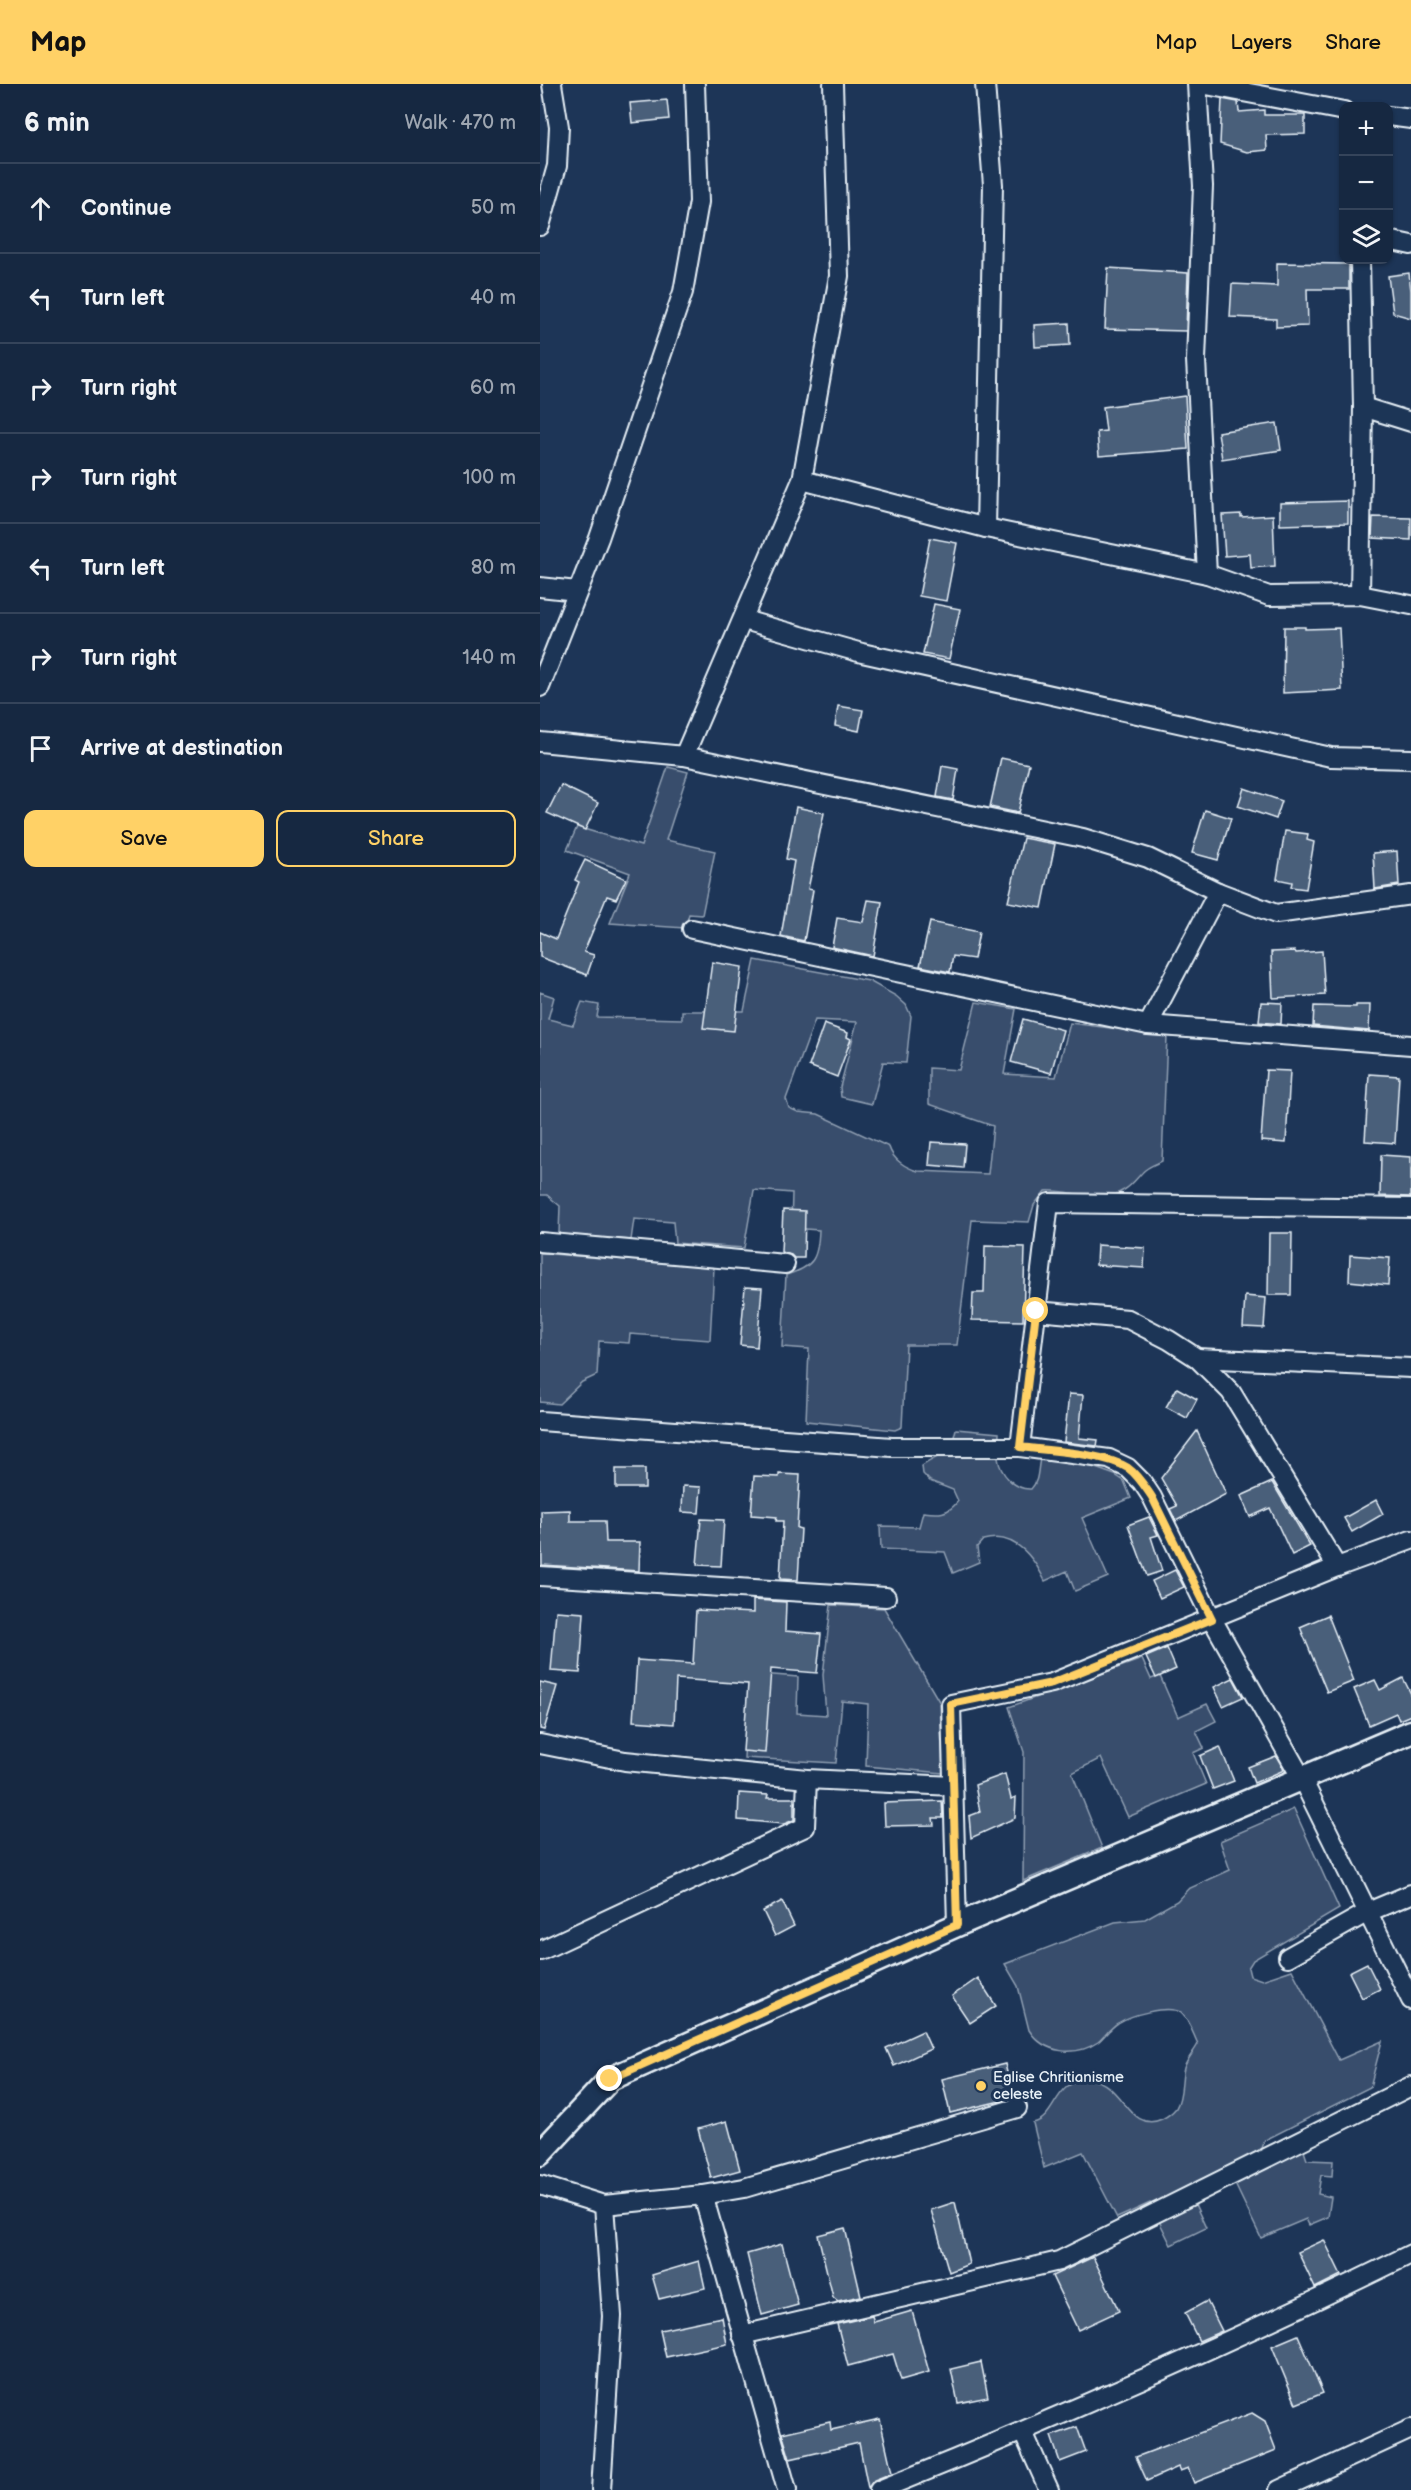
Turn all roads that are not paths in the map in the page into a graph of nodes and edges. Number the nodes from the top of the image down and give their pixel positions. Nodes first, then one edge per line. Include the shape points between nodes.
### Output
1 (552, 84) edge
2 (695, 84) edge
3 (833, 84) edge
4 (985, 84) edge
5 (1197, 84) edge
6 (1201, 84) edge
7 (1339, 110) edge
8 (1393, 117) edge
9 (1411, 119) edge
10 (540, 226) edge
11 (1393, 241) edge
12 (1411, 245) edge
13 (1360, 264) edge
14 (1364, 407) junction
15 (1411, 422) edge
16 (802, 480) junction
17 (986, 528) junction
18 (1207, 574) junction
19 (540, 587) edge
20 (577, 591) junction
21 (1360, 595) junction
22 (1411, 605) edge
23 (744, 620) junction
24 (540, 687) edge
25 (540, 742) edge
26 (684, 756) junction
27 (1411, 759) edge
28 (1218, 892) junction
29 (1411, 895) edge
30 (692, 929) dead end
31 (1148, 1026) junction
32 (1411, 1045) edge
33 (1411, 1208) edge
34 (540, 1242) edge
35 (785, 1264) dead end
36 (1036, 1311) junction
37 (1197, 1358) junction
38 (1411, 1368) edge
39 (540, 1420) edge
40 (1020, 1447) junction
41 (1411, 1540) edge
42 (1337, 1568) junction
43 (540, 1576) edge
44 (886, 1597) dead end
45 (1212, 1619) junction
46 (1411, 1732) edge
47 (540, 1744) edge
48 (1301, 1778) junction
49 (807, 1779) junction
50 (953, 1786) junction
51 (1411, 1894) edge
52 (1368, 1912) junction
53 (957, 1925) junction
54 (540, 1950) edge
55 (1288, 1957) dead end
56 (1411, 2000) edge
57 (1411, 2086) edge
58 (1017, 2108) dead end
59 (540, 2154) edge
60 (540, 2185) edge
61 (703, 2195) junction
62 (604, 2205) junction
63 (1411, 2254) edge
64 (742, 2335) junction
65 (1411, 2429) edge
66 (1023, 2432) junction
67 (601, 2490) edge
68 (787, 2490) edge
69 (879, 2490) edge
70 (1049, 2490) edge
71 (1279, 2490) edge

1 - 10 street via 559,127 557,166
2 - 20 street via 699,202 683,292
3 - 16 street via 839,276
4 - 17 street via 993,185
5 - 18 street via 1203,186 1196,360
6 - 7 street
8 - 9 street
11 - 12 street
13 - 14 street
14 - 15 street
14 - 21 street
16 - 17 street
16 - 23 street
17 - 18 street
18 - 21 street via 1269,596
19 - 20 street
20 - 24 street
21 - 22 street
23 - 26 street
23 - 27 street via 862,653 1331,757
25 - 26 street
26 - 28 street via 1083,838 1148,858
28 - 29 street via 1276,914
28 - 31 street
30 - 31 street
31 - 32 street
33 - 36 street via 1049,1203
34 - 35 street
36 - 37 street via 1128,1319
36 - 40 street
37 - 38 street
37 - 42 street via 1231,1392
39 - 40 street via 892,1447
40 - 45 street via 1109,1459 1128,1468 1152,1497
41 - 42 street
42 - 45 street
43 - 44 street
45 - 48 street
45 - 50 street via 1052,1683 951,1704
46 - 48 street
47 - 49 street via 625,1761
48 - 52 street
48 - 53 street
49 - 50 street
49 - 54 street via 805,1827
50 - 53 street
51 - 52 street
52 - 55 street
52 - 56 street
53 - 59 street via 610,2079
57 - 64 street via 1059,2261
58 - 61 street via 744,2188
60 - 62 street
61 - 62 street
61 - 64 street
62 - 67 street via 612,2316
63 - 66 street via 1289,2314
64 - 68 street
65 - 71 street
66 - 69 street
66 - 70 street

